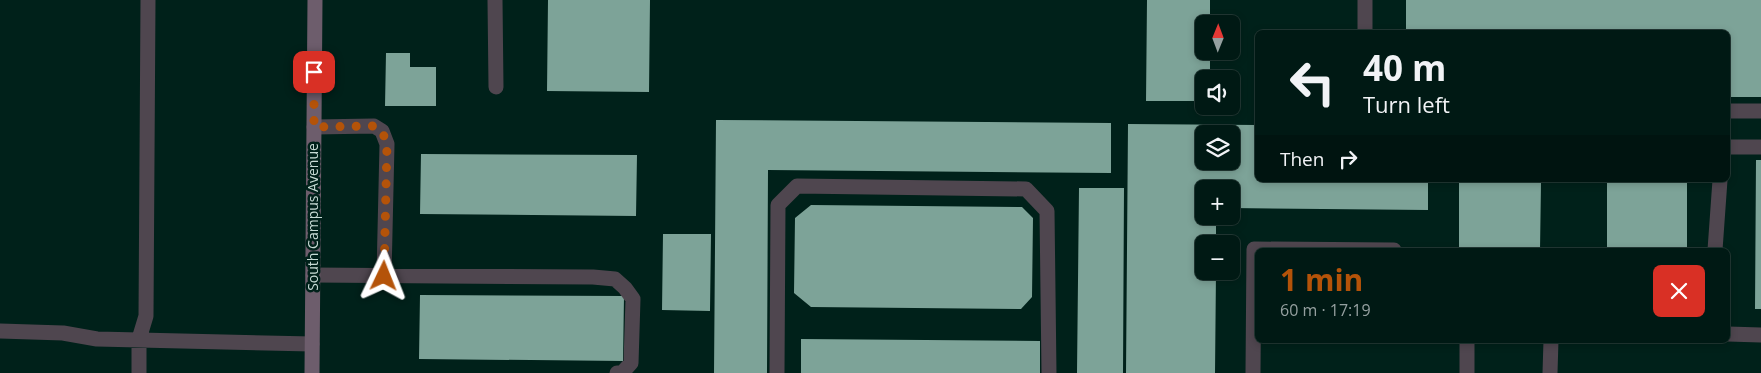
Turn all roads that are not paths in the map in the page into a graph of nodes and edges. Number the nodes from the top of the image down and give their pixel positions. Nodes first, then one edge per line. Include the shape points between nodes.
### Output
1 (148, 0) edge
2 (315, 0) edge
3 (495, 0) edge
4 (1365, 0) edge
5 (1365, 30) edge
6 (496, 87) dead end
7 (1730, 111) edge
8 (1761, 111) edge
9 (314, 127) junction
10 (1730, 147) edge
11 (1761, 147) edge
12 (1720, 182) edge
13 (1715, 248) edge
14 (1255, 249) edge
15 (313, 275) junction
16 (384, 276) junction
17 (1255, 286) edge
18 (0, 331) edge
19 (1730, 334) edge
20 (1761, 335) edge
21 (139, 339) junction
22 (1255, 340) edge
23 (1467, 343) edge
24 (1551, 343) edge
25 (312, 344) junction
26 (139, 373) edge
27 (312, 373) edge
28 (618, 373) edge
29 (777, 373) edge
30 (1050, 373) edge
31 (1253, 373) edge
32 (1466, 373) edge
33 (1550, 373) edge

1 - 21 lane via 146,316
2 - 9 street, South Campus Avenue
3 - 6 lane
4 - 5 lane
7 - 8 lane
9 - 15 street, South Campus Avenue
9 - 16 lane via 374,126 382,131 387,144
10 - 11 lane
12 - 13 lane
14 - 17 lane
15 - 16 lane
15 - 25 street, South Campus Avenue
16 - 28 lane via 615,279 632,299 631,363
18 - 21 lane
19 - 20 lane
21 - 25 lane
21 - 26 lane
22 - 31 lane
23 - 32 lane
24 - 33 lane
25 - 27 street, South Campus Avenue
29 - 30 lane via 778,205 798,186 1026,189 1048,211

